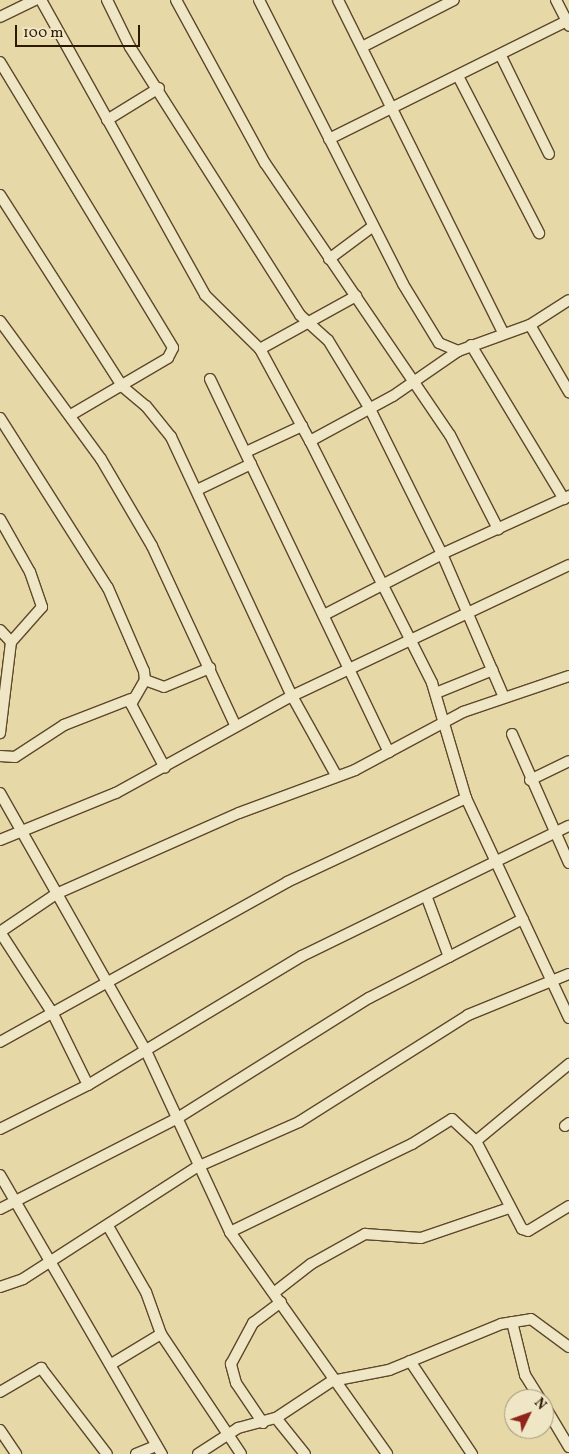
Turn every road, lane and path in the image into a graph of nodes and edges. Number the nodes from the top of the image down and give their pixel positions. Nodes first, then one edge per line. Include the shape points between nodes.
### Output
1 (34, 0) edge
2 (41, 0) edge
3 (107, 0) edge
4 (176, 0) edge
5 (261, 0) edge
6 (338, 0) edge
7 (454, 0) edge
8 (556, 0) edge
9 (0, 17) edge
10 (568, 24) edge
11 (362, 47) junction
12 (501, 56) junction
13 (1, 66) edge
14 (458, 76) junction
15 (159, 88) junction
16 (392, 108) junction
17 (107, 120) junction
18 (329, 139) junction
19 (549, 154) dead end
20 (0, 195) edge
21 (372, 228) junction
22 (539, 233) dead end
23 (329, 259) junction
24 (356, 296) junction
25 (569, 300) edge
26 (0, 321) edge
27 (308, 325) junction
28 (530, 325) junction
29 (503, 333) junction
30 (471, 345) junction
31 (260, 349) junction
32 (458, 352) junction
33 (210, 379) dead end
34 (414, 383) junction
35 (123, 387) junction
36 (569, 392) edge
37 (370, 409) junction
38 (71, 416) junction
39 (0, 418) edge
40 (302, 426) junction
41 (310, 441) junction
42 (246, 452) junction
43 (252, 464) junction
44 (197, 490) junction
45 (567, 497) edge
46 (0, 519) edge
47 (498, 529) junction
48 (442, 554) junction
49 (569, 566) edge
50 (381, 586) junction
51 (469, 612) junction
52 (324, 615) junction
53 (0, 630) edge
54 (12, 642) junction
55 (410, 642) junction
56 (210, 668) junction
57 (493, 670) junction
58 (348, 671) junction
59 (569, 676) edge
60 (146, 680) junction
61 (436, 693) junction
62 (292, 696) junction
63 (504, 697) junction
64 (131, 698) junction
65 (446, 720) junction
66 (235, 724) junction
67 (0, 733) edge
68 (512, 734) dead end
69 (388, 752) junction
70 (0, 756) edge
71 (569, 761) edge
72 (165, 768) junction
73 (336, 775) junction
74 (530, 780) junction
75 (0, 793) edge
76 (466, 798) junction
77 (569, 826) edge
78 (22, 832) junction
79 (555, 832) junction
80 (0, 840) edge
81 (493, 862) junction
82 (569, 863) edge
83 (56, 894) junction
84 (427, 898) junction
85 (523, 918) junction
86 (0, 932) edge
87 (449, 957) junction
88 (569, 974) edge
89 (105, 980) junction
90 (550, 981) junction
91 (53, 1014) junction
92 (569, 1018) edge
93 (0, 1042) edge
94 (146, 1051) junction
95 (569, 1064) edge
96 (88, 1085) junction
97 (176, 1119) junction
98 (0, 1129) edge
99 (476, 1141) junction
100 (197, 1167) junction
101 (0, 1175) edge
102 (14, 1202) junction
103 (569, 1206) edge
104 (509, 1208) junction
105 (0, 1209) edge
106 (108, 1226) junction
107 (230, 1232) junction
108 (47, 1262) junction
109 (0, 1287) edge
110 (275, 1292) junction
111 (282, 1302) junction
112 (512, 1322) junction
113 (161, 1334) junction
114 (569, 1347) edge
115 (410, 1362) junction
116 (113, 1363) junction
117 (332, 1381) junction
118 (534, 1389) edge
119 (0, 1392) edge
120 (276, 1418) junction
121 (554, 1422) edge
122 (263, 1423) junction
123 (0, 1430) edge
124 (226, 1433) junction
125 (569, 1447) edge
126 (159, 1450) edge
127 (16, 1454) edge
128 (107, 1454) edge
129 (136, 1454) edge
130 (198, 1454) edge
131 (241, 1454) edge
132 (304, 1454) edge
133 (387, 1454) edge
134 (472, 1454) edge

1 - 9 street
2 - 17 street
3 - 15 street via 130,47
4 - 23 street via 265,163
5 - 18 street
6 - 11 street
7 - 11 street
8 - 10 street
10 - 12 street
11 - 16 street
12 - 14 street
12 - 19 street
13 - 35 street via 120,267 170,340 173,348 168,358
14 - 16 street
14 - 22 street
15 - 17 street
15 - 27 street
16 - 18 street
16 - 29 street
17 - 31 street via 205,295
18 - 21 street
20 - 35 street
21 - 23 street
21 - 32 street via 433,335
23 - 24 street
24 - 27 street
24 - 34 street
25 - 28 street
26 - 38 street
27 - 31 street
27 - 37 street via 328,340
28 - 29 street
28 - 36 street
29 - 30 street
30 - 32 street
30 - 45 street
31 - 40 street
32 - 34 street
33 - 42 street
34 - 37 street
34 - 47 street via 468,464
35 - 38 street
35 - 44 street via 158,418
37 - 41 street
37 - 48 street
38 - 56 street via 152,546
39 - 60 street via 108,588
40 - 41 street
40 - 42 street
41 - 50 street
42 - 43 street
43 - 44 street
43 - 52 street
44 - 62 street
45 - 47 street
46 - 54 street via 30,572 42,608
47 - 48 street
48 - 50 street
48 - 51 street
49 - 51 street
50 - 52 street
50 - 55 street
51 - 55 street
51 - 57 street
52 - 58 street
53 - 54 street
54 - 67 street
55 - 58 street
55 - 61 street
56 - 60 street via 164,687
56 - 66 street
57 - 61 street
57 - 63 street
58 - 62 street
58 - 69 street
59 - 63 street
60 - 64 street
61 - 65 street
62 - 66 street
62 - 73 street
63 - 65 street
64 - 70 street via 64,725 14,757
64 - 72 street
65 - 69 street
65 - 76 street
66 - 72 street
68 - 74 street
69 - 73 street
71 - 74 street
72 - 78 street
73 - 83 street
74 - 79 street
75 - 78 street
76 - 81 street
76 - 89 street via 359,846
77 - 79 street
78 - 80 street
78 - 83 street
79 - 81 street
79 - 82 street
81 - 84 street
81 - 85 street
83 - 86 street
83 - 89 street
84 - 87 street
84 - 94 street via 294,961
85 - 87 street
85 - 90 street
86 - 91 street
87 - 97 street via 369,998
88 - 90 street
89 - 91 street
89 - 94 street
90 - 92 street
90 - 100 street via 468,1015 299,1122
91 - 93 street
91 - 96 street
94 - 96 street
94 - 97 street
95 - 99 street
96 - 98 street
97 - 100 street
97 - 102 street
99 - 104 street
99 - 107 street via 452,1119 412,1144
100 - 106 street
100 - 107 street
101 - 102 street
102 - 105 street
102 - 108 street
103 - 104 street via 528,1231
104 - 110 street via 421,1238 365,1234 310,1264
106 - 108 street
106 - 113 street via 146,1292
107 - 110 street
108 - 109 street via 23,1279
108 - 116 street
110 - 111 street
111 - 117 street
111 - 122 street via 253,1323 231,1364 236,1383
112 - 114 street via 531,1319
112 - 115 street via 473,1333
112 - 118 street via 525,1375
113 - 116 street
113 - 124 street
115 - 117 street via 344,1382
115 - 134 street
116 - 126 street
117 - 120 street
117 - 133 street
119 - 128 street via 41,1368
120 - 122 street
120 - 132 street
121 - 125 street
122 - 124 street
123 - 127 street
124 - 130 street
124 - 131 street
126 - 129 street

